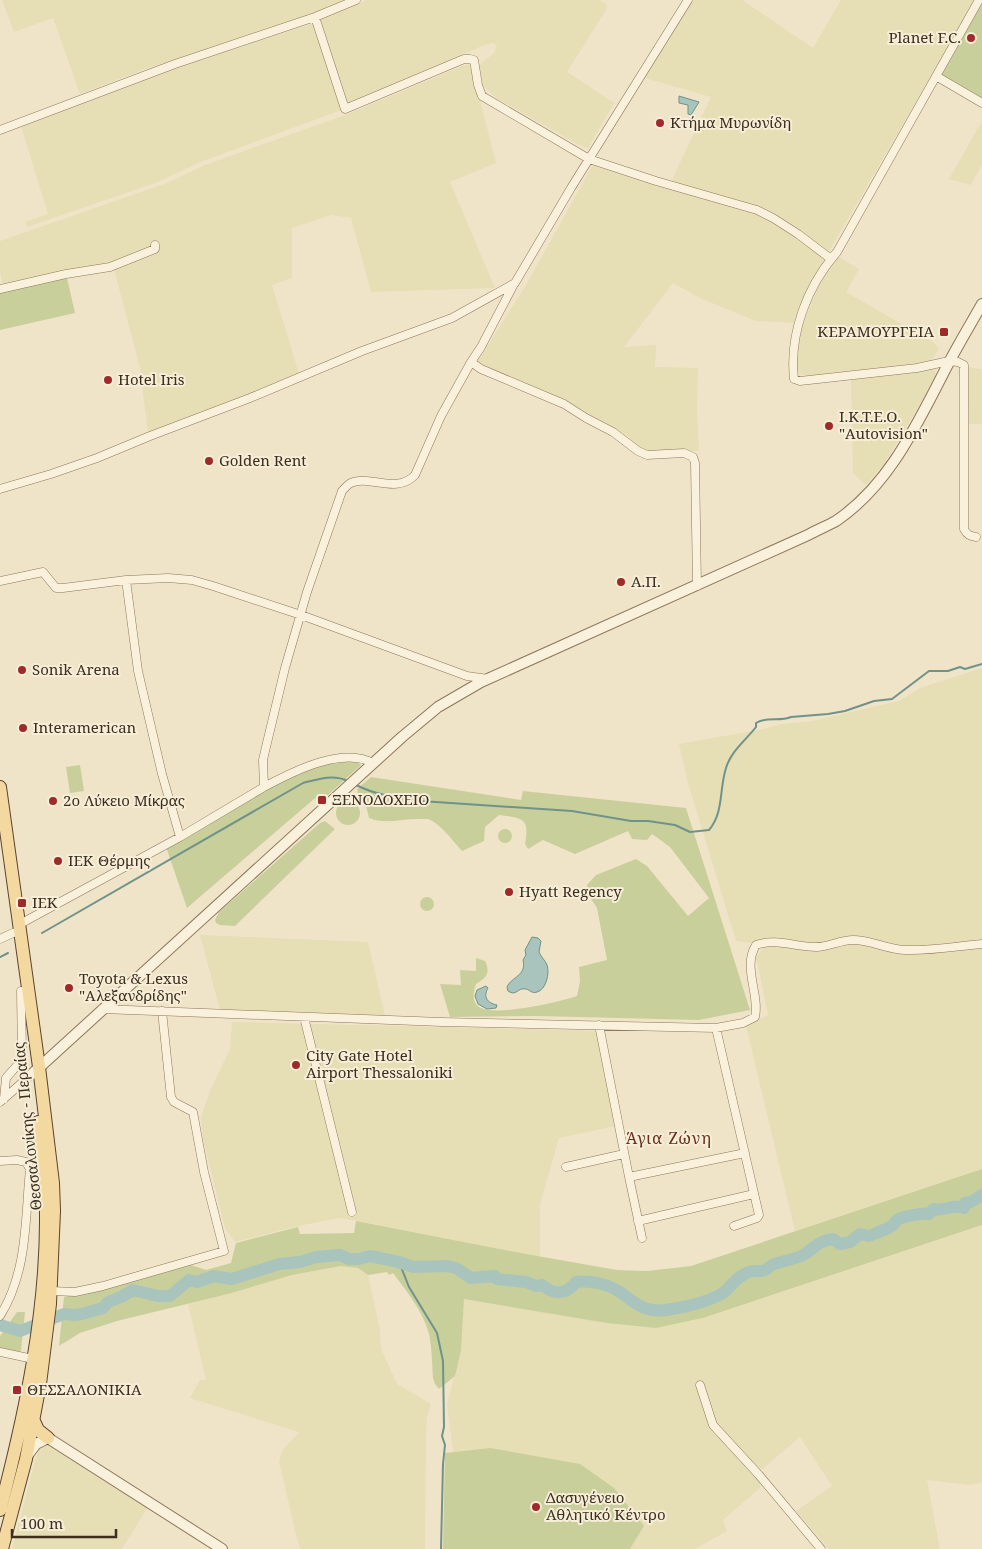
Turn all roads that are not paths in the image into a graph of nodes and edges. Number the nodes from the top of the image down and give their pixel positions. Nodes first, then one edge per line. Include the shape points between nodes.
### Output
1 (356, 0) edge
2 (688, 0) edge
3 (979, 0) edge
4 (315, 17) junction
5 (936, 76) junction
6 (982, 103) edge
7 (0, 130) edge
8 (589, 159) junction
9 (154, 245) dead end
10 (831, 259) junction
11 (515, 283) junction
12 (0, 289) edge
13 (982, 304) edge
14 (949, 361) junction
15 (471, 362) junction
16 (0, 488) edge
17 (976, 537) dead end
18 (126, 580) junction
19 (0, 581) edge
20 (697, 586) junction
21 (301, 615) junction
22 (461, 673) junction
23 (490, 679) junction
24 (464, 691) junction
25 (374, 763) junction
26 (0, 787) edge
27 (264, 787) junction
28 (180, 837) junction
29 (0, 845) edge
30 (17, 932) junction
31 (0, 938) edge
32 (982, 944) edge
33 (21, 962) junction
34 (20, 991) junction
35 (102, 1009) junction
36 (162, 1011) junction
37 (304, 1017) junction
38 (599, 1025) junction
39 (716, 1028) junction
40 (36, 1071) junction
41 (2, 1101) edge
42 (745, 1153) junction
43 (624, 1154) junction
44 (0, 1161) edge
45 (566, 1167) dead end
46 (629, 1177) junction
47 (754, 1194) junction
48 (352, 1212) dead end
49 (638, 1220) junction
50 (734, 1226) dead end
51 (642, 1238) dead end
52 (51, 1291) junction
53 (45, 1305) junction
54 (0, 1316) edge
55 (40, 1345) junction
56 (0, 1352) edge
57 (33, 1359) junction
58 (700, 1385) dead end
59 (33, 1419) junction
60 (48, 1438) junction
61 (26, 1459) junction
62 (0, 1510) edge
63 (2, 1549) edge
64 (222, 1549) edge
65 (821, 1549) edge

1 - 4 street
2 - 8 street
3 - 5 street
4 - 7 street via 175,64
4 - 8 street via 345,109 470,59 474,60 482,96
5 - 6 street
5 - 10 street
8 - 10 street via 656,182 757,210 798,234
8 - 11 street
9 - 12 street via 155,249 110,267
10 - 14 street via 808,298 796,331 792,366 794,379 800,381 917,368
11 - 15 street
11 - 16 street via 452,318 97,458
13 - 14 street
14 - 17 street via 964,365 964,529
14 - 20 street via 907,442 880,480 853,507 808,535
15 - 20 street via 564,404 613,432 638,452 647,455 684,453 692,457 695,463
15 - 21 street via 412,479 393,484 357,481 342,491
18 - 19 street via 56,588 42,572
18 - 21 street via 192,580
18 - 28 street via 138,671
20 - 23 street
21 - 22 street
21 - 27 street via 263,760
22 - 23 street
22 - 24 street
23 - 24 street
24 - 25 street via 413,726
25 - 27 street via 360,758 333,759 284,776
25 - 35 street
26 - 30 main road, Θεσσαλονίκης - Περαίας
27 - 28 street
28 - 30 street
29 - 30 main road, Θεσσαλονίκης - Περαίας
30 - 31 street
30 - 33 main road, Θεσσαλονίκης - Περαίας
32 - 39 street via 905,950 854,940 816,947 763,942 756,945 752,953 755,1018
33 - 34 main road, Θεσσαλονίκης - Περαίας
33 - 40 main road, Θεσσαλονίκης - Περαίας
34 - 40 main road, Θεσσαλονίκης - Περαίας
34 - 41 street via 22,1056 6,1078
35 - 36 street
35 - 40 street
36 - 37 street
36 - 52 street via 171,1097 193,1112 224,1251 103,1286 75,1292
37 - 38 street
37 - 48 street
38 - 39 street
38 - 43 street
39 - 42 street
40 - 41 street
40 - 52 main road, Θεσσαλονίκης - Περαίας via 54,1191
40 - 53 main road, Θεσσαλονίκης - Περαίας via 46,1212
42 - 46 street
42 - 47 street
43 - 45 street
43 - 46 street
44 - 54 street via 26,1162 30,1169 20,1266 15,1288
46 - 49 street
47 - 49 street
47 - 50 street via 758,1217
49 - 51 street
52 - 53 main road, Θεσσαλονίκης - Περαίας
53 - 55 main road, Θεσσαλονίκης - Περαίας
55 - 57 main road, Θεσσαλονίκης - Περαίας
55 - 59 main road, Θεσσαλονίκης - Περαίας
56 - 57 street
57 - 62 main road, Θεσσαλονίκης - Περαίας
58 - 65 street via 713,1425
59 - 60 main road via 38,1430
59 - 61 main road, Θεσσαλονίκης - Περαίας
60 - 61 street via 36,1444
60 - 64 street
61 - 63 main road, Θεσσαλονίκης - Περαίας

